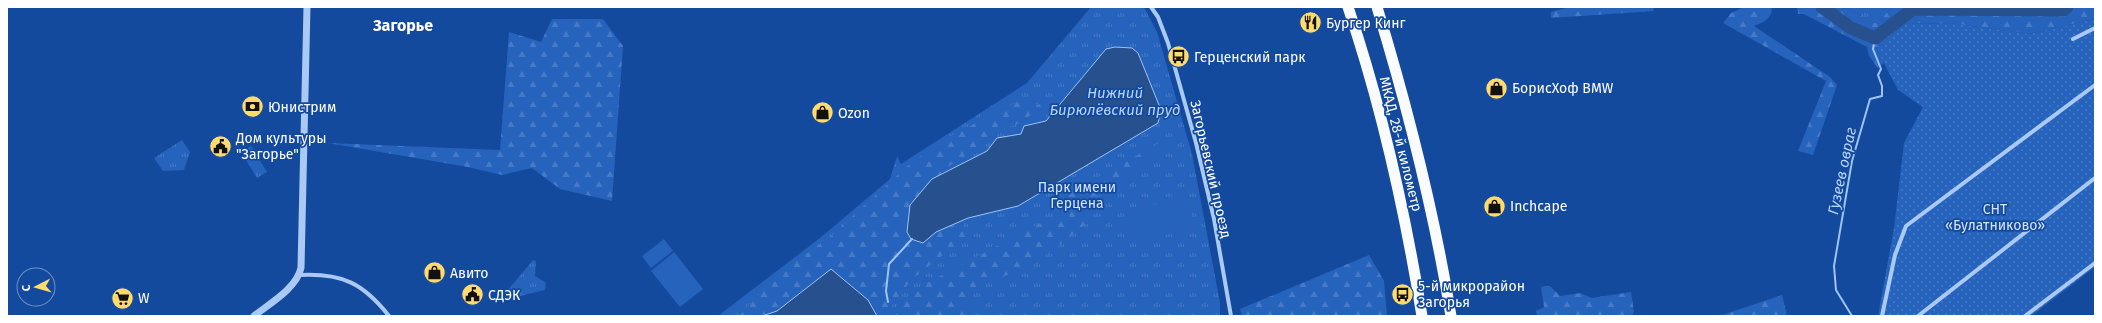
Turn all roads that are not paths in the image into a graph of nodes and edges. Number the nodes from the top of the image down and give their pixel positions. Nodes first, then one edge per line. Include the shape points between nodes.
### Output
1 (308, 7) edge
2 (1151, 7) edge
3 (1348, 7) edge
4 (1377, 7) edge
5 (2095, 28) edge
6 (2073, 38) dead end
7 (2095, 85) edge
8 (2095, 178) edge
9 (2095, 263) edge
10 (300, 275) junction
11 (254, 316) edge
12 (389, 316) edge
13 (1231, 316) edge
14 (1422, 316) edge
15 (1451, 316) edge
16 (1882, 316) edge
17 (1918, 316) edge
18 (2026, 316) edge

1 - 10 street
2 - 13 street, Загорьевский проезд via 1158,17 1168,43 1196,143
3 - 14 highway, МКАД, 28-й километр via 1390,154
4 - 15 highway, МКАД, 28-й километр via 1417,147
5 - 6 street
7 - 16 street via 1906,226 1895,255
8 - 17 street
9 - 18 street
10 - 11 street via 292,286
10 - 12 street via 318,275 356,284 376,300

